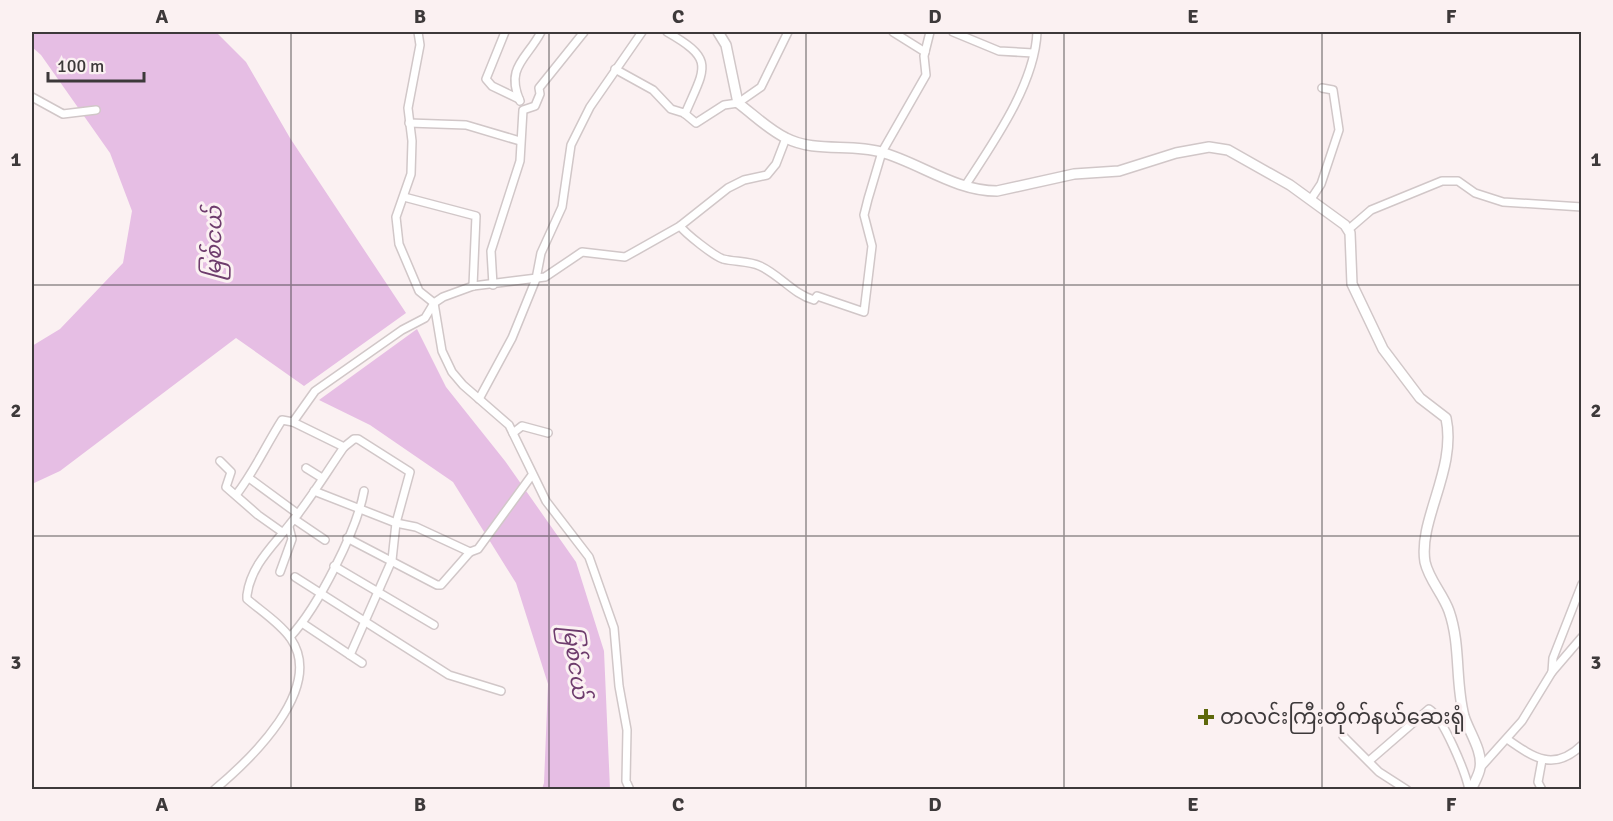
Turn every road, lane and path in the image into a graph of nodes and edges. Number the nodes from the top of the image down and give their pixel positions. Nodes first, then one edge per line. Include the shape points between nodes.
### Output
1 (418, 32) edge
2 (504, 32) edge
3 (541, 32) edge
4 (584, 32) edge
5 (642, 32) edge
6 (667, 32) edge
7 (718, 32) edge
8 (788, 32) edge
9 (893, 32) edge
10 (930, 32) edge
11 (953, 32) edge
12 (1037, 32) edge
13 (925, 52) junction
14 (1033, 53) junction
15 (615, 69) junction
16 (1322, 88) dead end
17 (32, 97) edge
18 (519, 99) junction
19 (738, 103) junction
20 (96, 110) dead end
21 (523, 110) junction
22 (685, 114) junction
23 (409, 123) junction
24 (786, 138) junction
25 (520, 141) junction
26 (882, 152) junction
27 (965, 186) junction
28 (405, 197) junction
29 (1311, 198) junction
30 (1581, 207) edge
31 (680, 226) junction
32 (1349, 229) junction
33 (536, 279) junction
34 (493, 285) junction
35 (473, 286) junction
36 (434, 303) junction
37 (479, 399) junction
38 (293, 422) junction
39 (513, 433) junction
40 (548, 433) dead end
41 (344, 447) junction
42 (220, 461) dead end
43 (306, 468) dead end
44 (532, 475) junction
45 (249, 478) junction
46 (322, 478) junction
47 (314, 491) junction
48 (364, 491) dead end
49 (236, 495) junction
50 (361, 509) junction
51 (296, 516) junction
52 (396, 523) junction
53 (286, 529) junction
54 (347, 538) junction
55 (326, 540) dead end
56 (474, 551) junction
57 (392, 560) junction
58 (334, 566) junction
59 (279, 572) dead end
60 (295, 577) dead end
61 (1581, 584) edge
62 (380, 592) junction
63 (319, 593) junction
64 (302, 622) junction
65 (365, 623) junction
66 (434, 626) dead end
67 (290, 637) junction
68 (1581, 637) edge
69 (350, 655) junction
70 (362, 663) dead end
71 (1552, 672) junction
72 (501, 691) dead end
73 (1343, 736) dead end
74 (1507, 739) junction
75 (1581, 745) edge
76 (1542, 760) junction
77 (1369, 761) junction
78 (1480, 768) junction
79 (214, 789) edge
80 (630, 789) edge
81 (1407, 789) edge
82 (1470, 789) edge
83 (1542, 789) edge

1 - 23 street via 420,45 409,97
2 - 18 street via 486,79
3 - 18 street via 514,77
4 - 21 street via 539,88 535,106
5 - 15 street
6 - 22 street via 701,55 703,69
7 - 19 street via 726,45
8 - 19 street via 761,87
9 - 13 street
10 - 13 street
11 - 14 street via 999,51
12 - 14 street
13 - 26 street via 926,75
14 - 27 street via 997,137
15 - 22 street via 653,90 671,110
15 - 33 street via 571,145 562,207 541,252
16 - 29 street via 1333,90 1339,130 1321,184
17 - 20 street via 63,114
18 - 21 street
19 - 22 street via 724,105 696,123
19 - 24 street
21 - 25 street
23 - 25 street via 466,125
23 - 28 street via 412,162
24 - 26 street via 801,144
24 - 31 street via 767,175 728,188
25 - 34 street via 520,161 491,251
26 - 27 street
26 - 31 street via 864,215 872,246 864,312 818,296 814,300 802,296 758,265 711,253
27 - 29 street via 998,191 1074,174 1119,171 1209,147 1228,150
28 - 35 street via 476,216
28 - 36 street via 396,217 399,244 419,291
29 - 32 street
30 - 32 street via 1503,202 1474,193 1458,181 1442,182 1371,210
31 - 33 street via 625,257 582,252
32 - 78 street via 1352,284 1379,342 1420,398 1446,418 1448,440 1443,482 1430,521 1425,559 1430,577 1449,610 1465,717
33 - 34 street
33 - 37 street via 512,338
34 - 35 street
35 - 36 street
36 - 37 street via 447,364
36 - 38 street via 425,318 315,391
37 - 39 street via 502,417
38 - 41 street
38 - 45 street via 282,420
39 - 40 street via 522,426
39 - 44 street
41 - 46 street
41 - 52 street via 358,439 409,470
42 - 49 street via 231,472 226,487
43 - 46 street
44 - 56 street
44 - 80 street via 546,501 589,557 614,628 627,730 626,781
45 - 49 street
45 - 51 street
46 - 47 street
47 - 50 street
47 - 51 street
48 - 50 street
49 - 53 street
50 - 52 street
50 - 54 street
51 - 53 street
51 - 55 street
52 - 56 street
52 - 57 street
53 - 59 street via 292,539
53 - 67 street via 253,571 247,598
54 - 57 street
54 - 58 street
56 - 57 street via 441,585
57 - 62 street
58 - 62 street
58 - 63 street
60 - 63 street
61 - 71 street via 1553,658
62 - 65 street
62 - 66 street
63 - 64 street
63 - 65 street
64 - 67 street
64 - 69 street
65 - 69 street
65 - 72 street via 454,678
67 - 79 street via 301,663 288,711
68 - 71 street
69 - 70 street
71 - 74 street
73 - 77 street
74 - 76 street
74 - 78 street
75 - 76 street via 1562,758
76 - 83 street via 1538,782
77 - 81 street via 1388,780
77 - 82 street via 1429,709 1450,743
78 - 82 street

